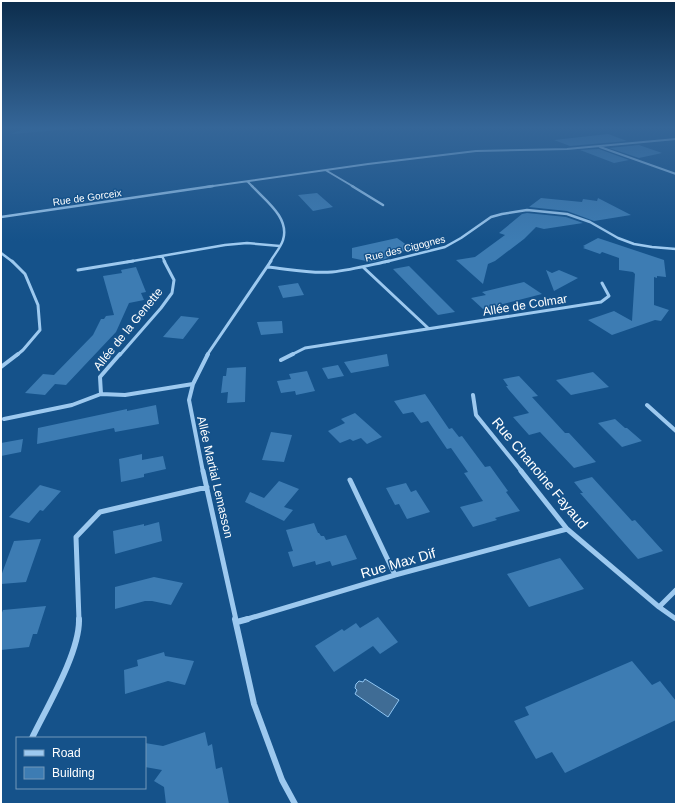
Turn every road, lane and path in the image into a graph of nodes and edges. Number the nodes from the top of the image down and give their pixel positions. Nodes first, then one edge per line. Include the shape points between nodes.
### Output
1 (367, 166) edge
2 (652, 166) edge
3 (326, 171) junction
4 (676, 174) edge
5 (248, 182) junction
6 (383, 205) dead end
7 (1, 217) edge
8 (280, 246) junction
9 (676, 249) edge
10 (1, 252) edge
11 (162, 256) junction
12 (363, 267) junction
13 (267, 268) junction
14 (78, 270) dead end
15 (602, 283) dead end
16 (428, 328) junction
17 (281, 360) dead end
18 (1, 367) edge
19 (193, 384) junction
20 (101, 394) junction
21 (473, 396) dead end
22 (647, 405) dead end
23 (4, 419) dead end
24 (676, 431) edge
25 (350, 480) dead end
26 (207, 487) junction
27 (567, 529) junction
28 (395, 575) junction
29 (676, 590) edge
30 (659, 607) junction
31 (676, 619) edge
32 (237, 622) junction
33 (32, 737) edge
34 (295, 804) edge

1 - 3 street, Rue de Gorceix
2 - 4 street
3 - 5 street, Rue de Gorceix
3 - 6 street
5 - 7 street, Rue de Gorceix
5 - 8 street, Allée Martial Lemasson via 277,212 283,223 283,240
8 - 11 street via 247,243
8 - 13 street, Allée Martial Lemasson
9 - 12 street, Rue des Cigognes via 629,242 575,216 555,212 524,211 509,212 491,218 457,242 445,247
10 - 18 street via 25,274 38,305 40,330 23,350
11 - 14 street
11 - 20 street, Allée de la Genette via 174,280 172,293 100,376
12 - 13 street, Rue des Cigognes via 331,272
12 - 16 street
13 - 19 street, Allée Martial Lemasson via 204,360
15 - 16 street, Allée de Colmar via 609,296 601,302
16 - 17 street, Allée de Colmar via 305,348
19 - 20 street via 125,395
19 - 26 street, Allée Martial Lemasson via 189,400 191,416
20 - 23 street via 72,405
21 - 27 street, Rue Chanoine Fayaud via 476,415
22 - 24 street
25 - 28 street
26 - 32 street, Allée Martial Lemasson
26 - 33 street via 100,512 76,537 79,627 67,667
27 - 28 street, Rue Max Dif
27 - 30 street, Rue Chanoine Fayaud
28 - 32 street, Rue Max Dif
29 - 30 street
30 - 31 street, Rue Chanoine Fayaud
32 - 34 street, Allée Martial Lemasson via 254,704 282,780

